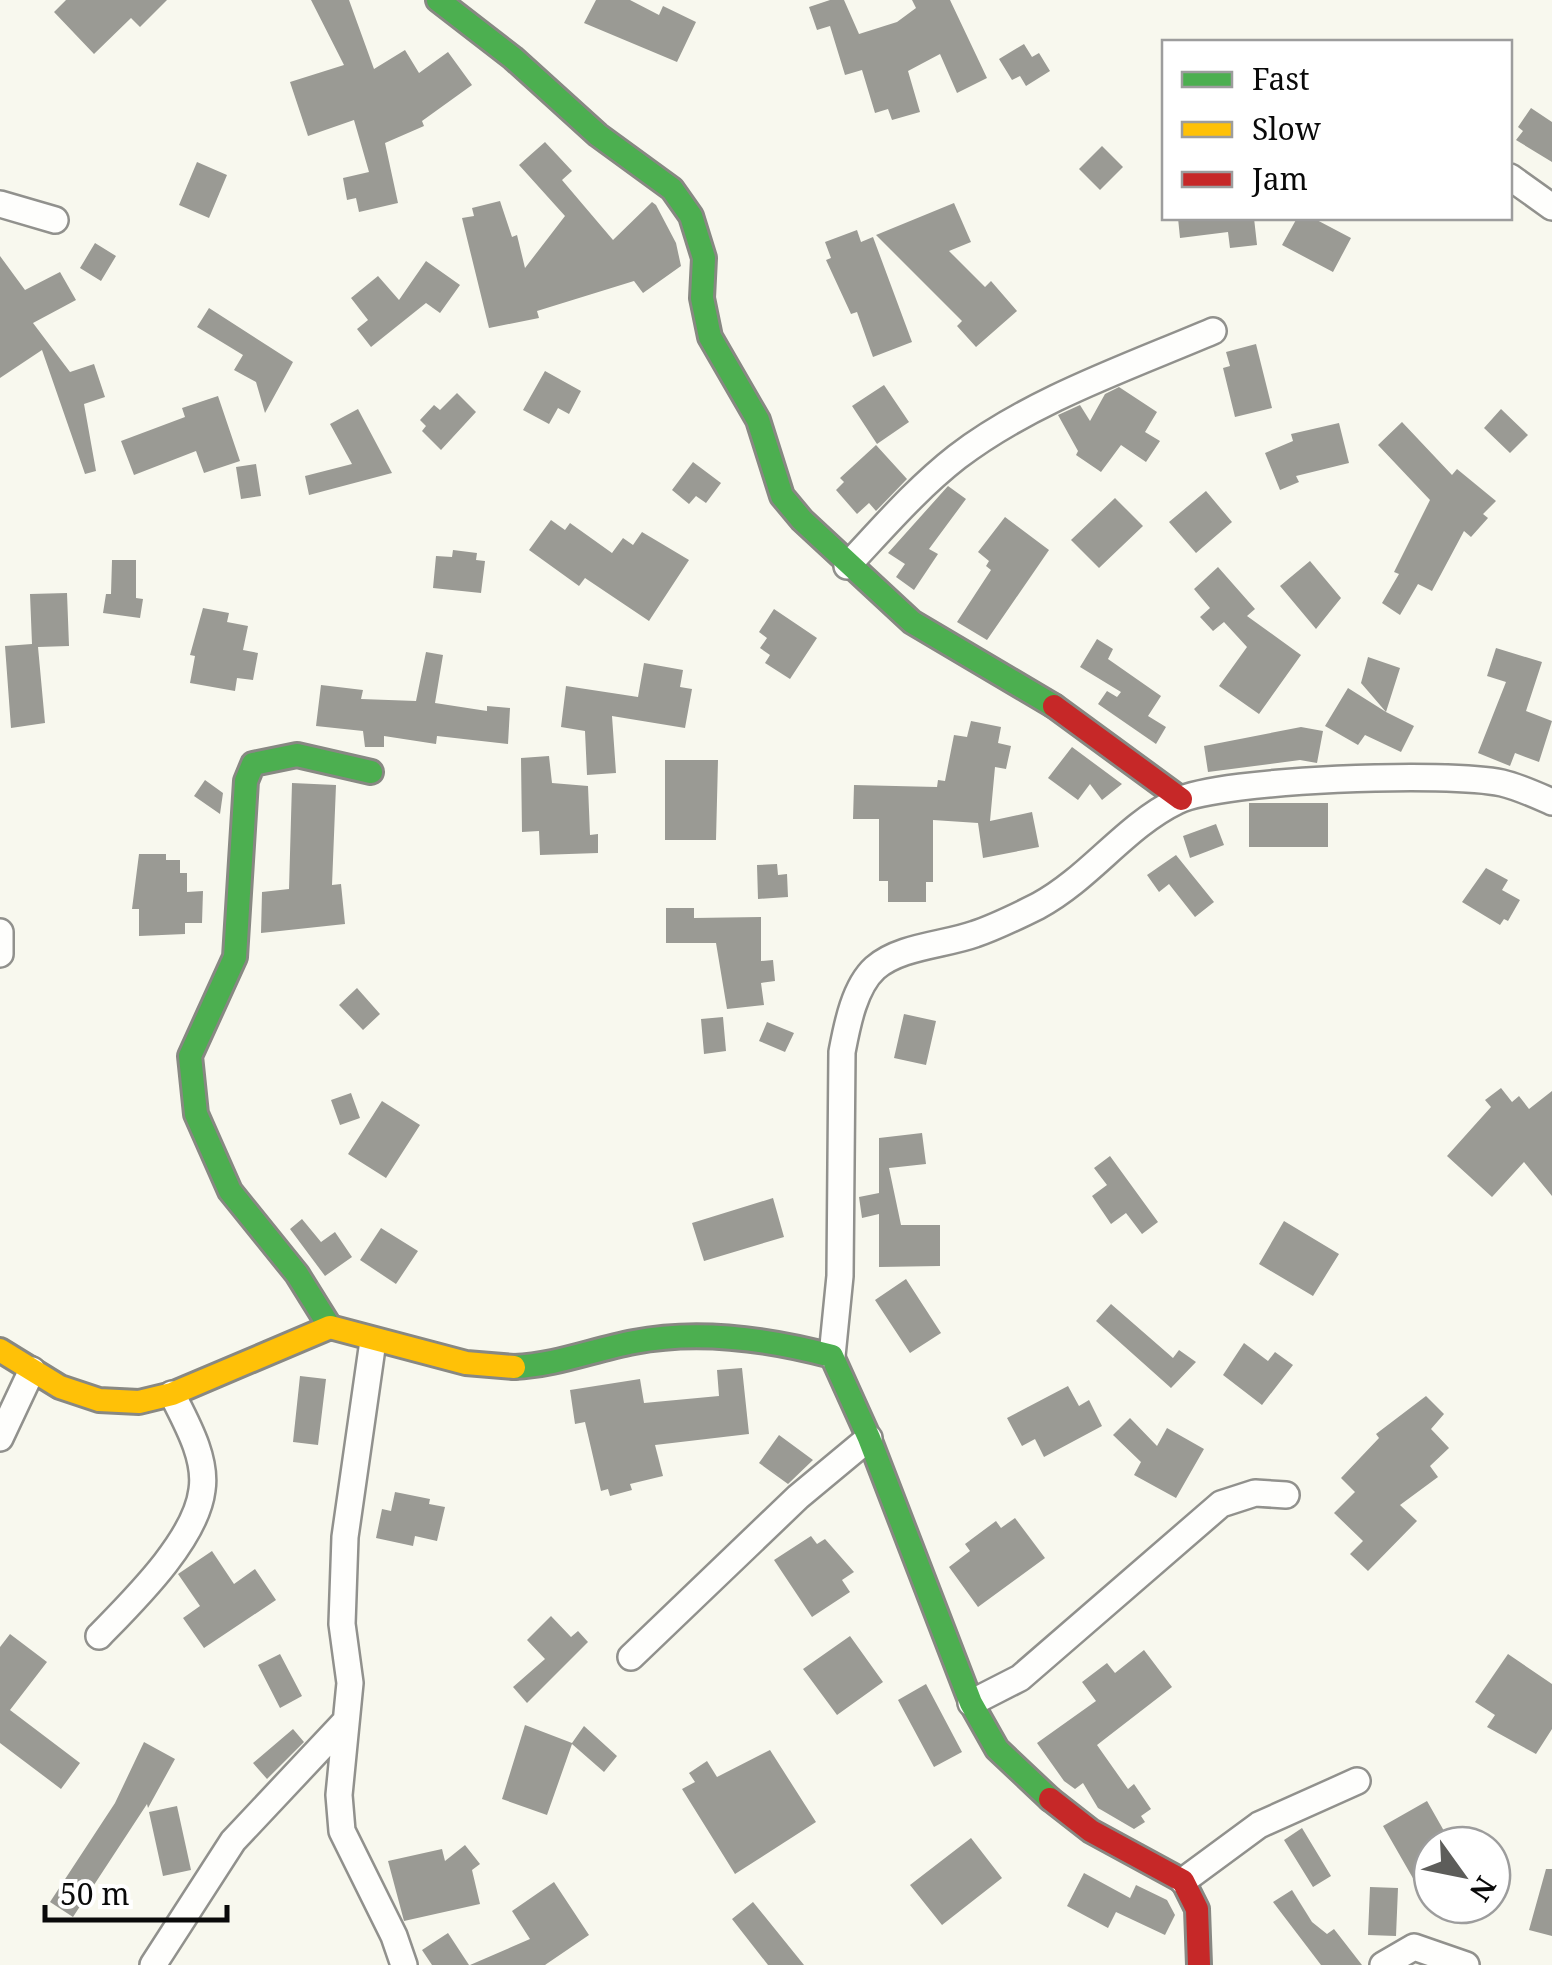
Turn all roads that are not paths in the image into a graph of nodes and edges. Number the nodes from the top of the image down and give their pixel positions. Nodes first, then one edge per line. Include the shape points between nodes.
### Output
1 (438, 0) edge
2 (1512, 179) edge
3 (0, 204) edge
4 (1552, 207) edge
5 (54, 220) dead end
6 (1213, 332) dead end
7 (847, 566) junction
8 (372, 772) dead end
9 (1182, 799) junction
10 (1552, 802) edge
11 (0, 932) edge
12 (0, 954) edge
13 (330, 1327) junction
14 (373, 1341) junction
15 (0, 1350) edge
16 (832, 1356) junction
17 (32, 1370) junction
18 (172, 1394) junction
19 (0, 1438) edge
20 (869, 1438) junction
21 (1286, 1494) dead end
22 (99, 1636) dead end
23 (631, 1657) dead end
24 (972, 1703) junction
25 (344, 1724) junction
26 (1358, 1781) dead end
27 (1183, 1880) junction
28 (153, 1965) edge
29 (404, 1965) edge
30 (1199, 1965) edge
31 (1383, 1965) edge
32 (1466, 1965) edge

1 - 7 street via 672,189 692,216 704,258 702,298 710,337 758,420 782,496
2 - 4 street
3 - 5 street
6 - 7 street via 1004,425 932,479
7 - 9 street via 912,622 1057,708
8 - 13 street via 288,754 253,764 246,781 235,957 190,1056 206,1145 230,1191
9 - 10 street via 1264,785 1463,778 1504,783
9 - 16 street via 1152,814 1076,884 1036,907 873,970 849,1017 842,1052 840,1276
11 - 12 street
13 - 14 street
13 - 18 street
14 - 16 street via 466,1363 513,1366 553,1366 634,1342 689,1337 768,1339
14 - 25 street via 345,1537 342,1624 350,1684
15 - 17 street
16 - 20 street
17 - 18 street via 99,1400 138,1402
17 - 19 street
18 - 22 street via 190,1431 202,1492 150,1583
20 - 23 street
20 - 24 street
21 - 24 street via 1255,1493 1221,1504 1020,1678
24 - 27 street via 996,1749 1048,1800
25 - 28 street via 233,1842
25 - 29 street via 342,1831
26 - 27 street via 1259,1825
27 - 30 street via 1197,1910
31 - 32 street via 1414,1946

